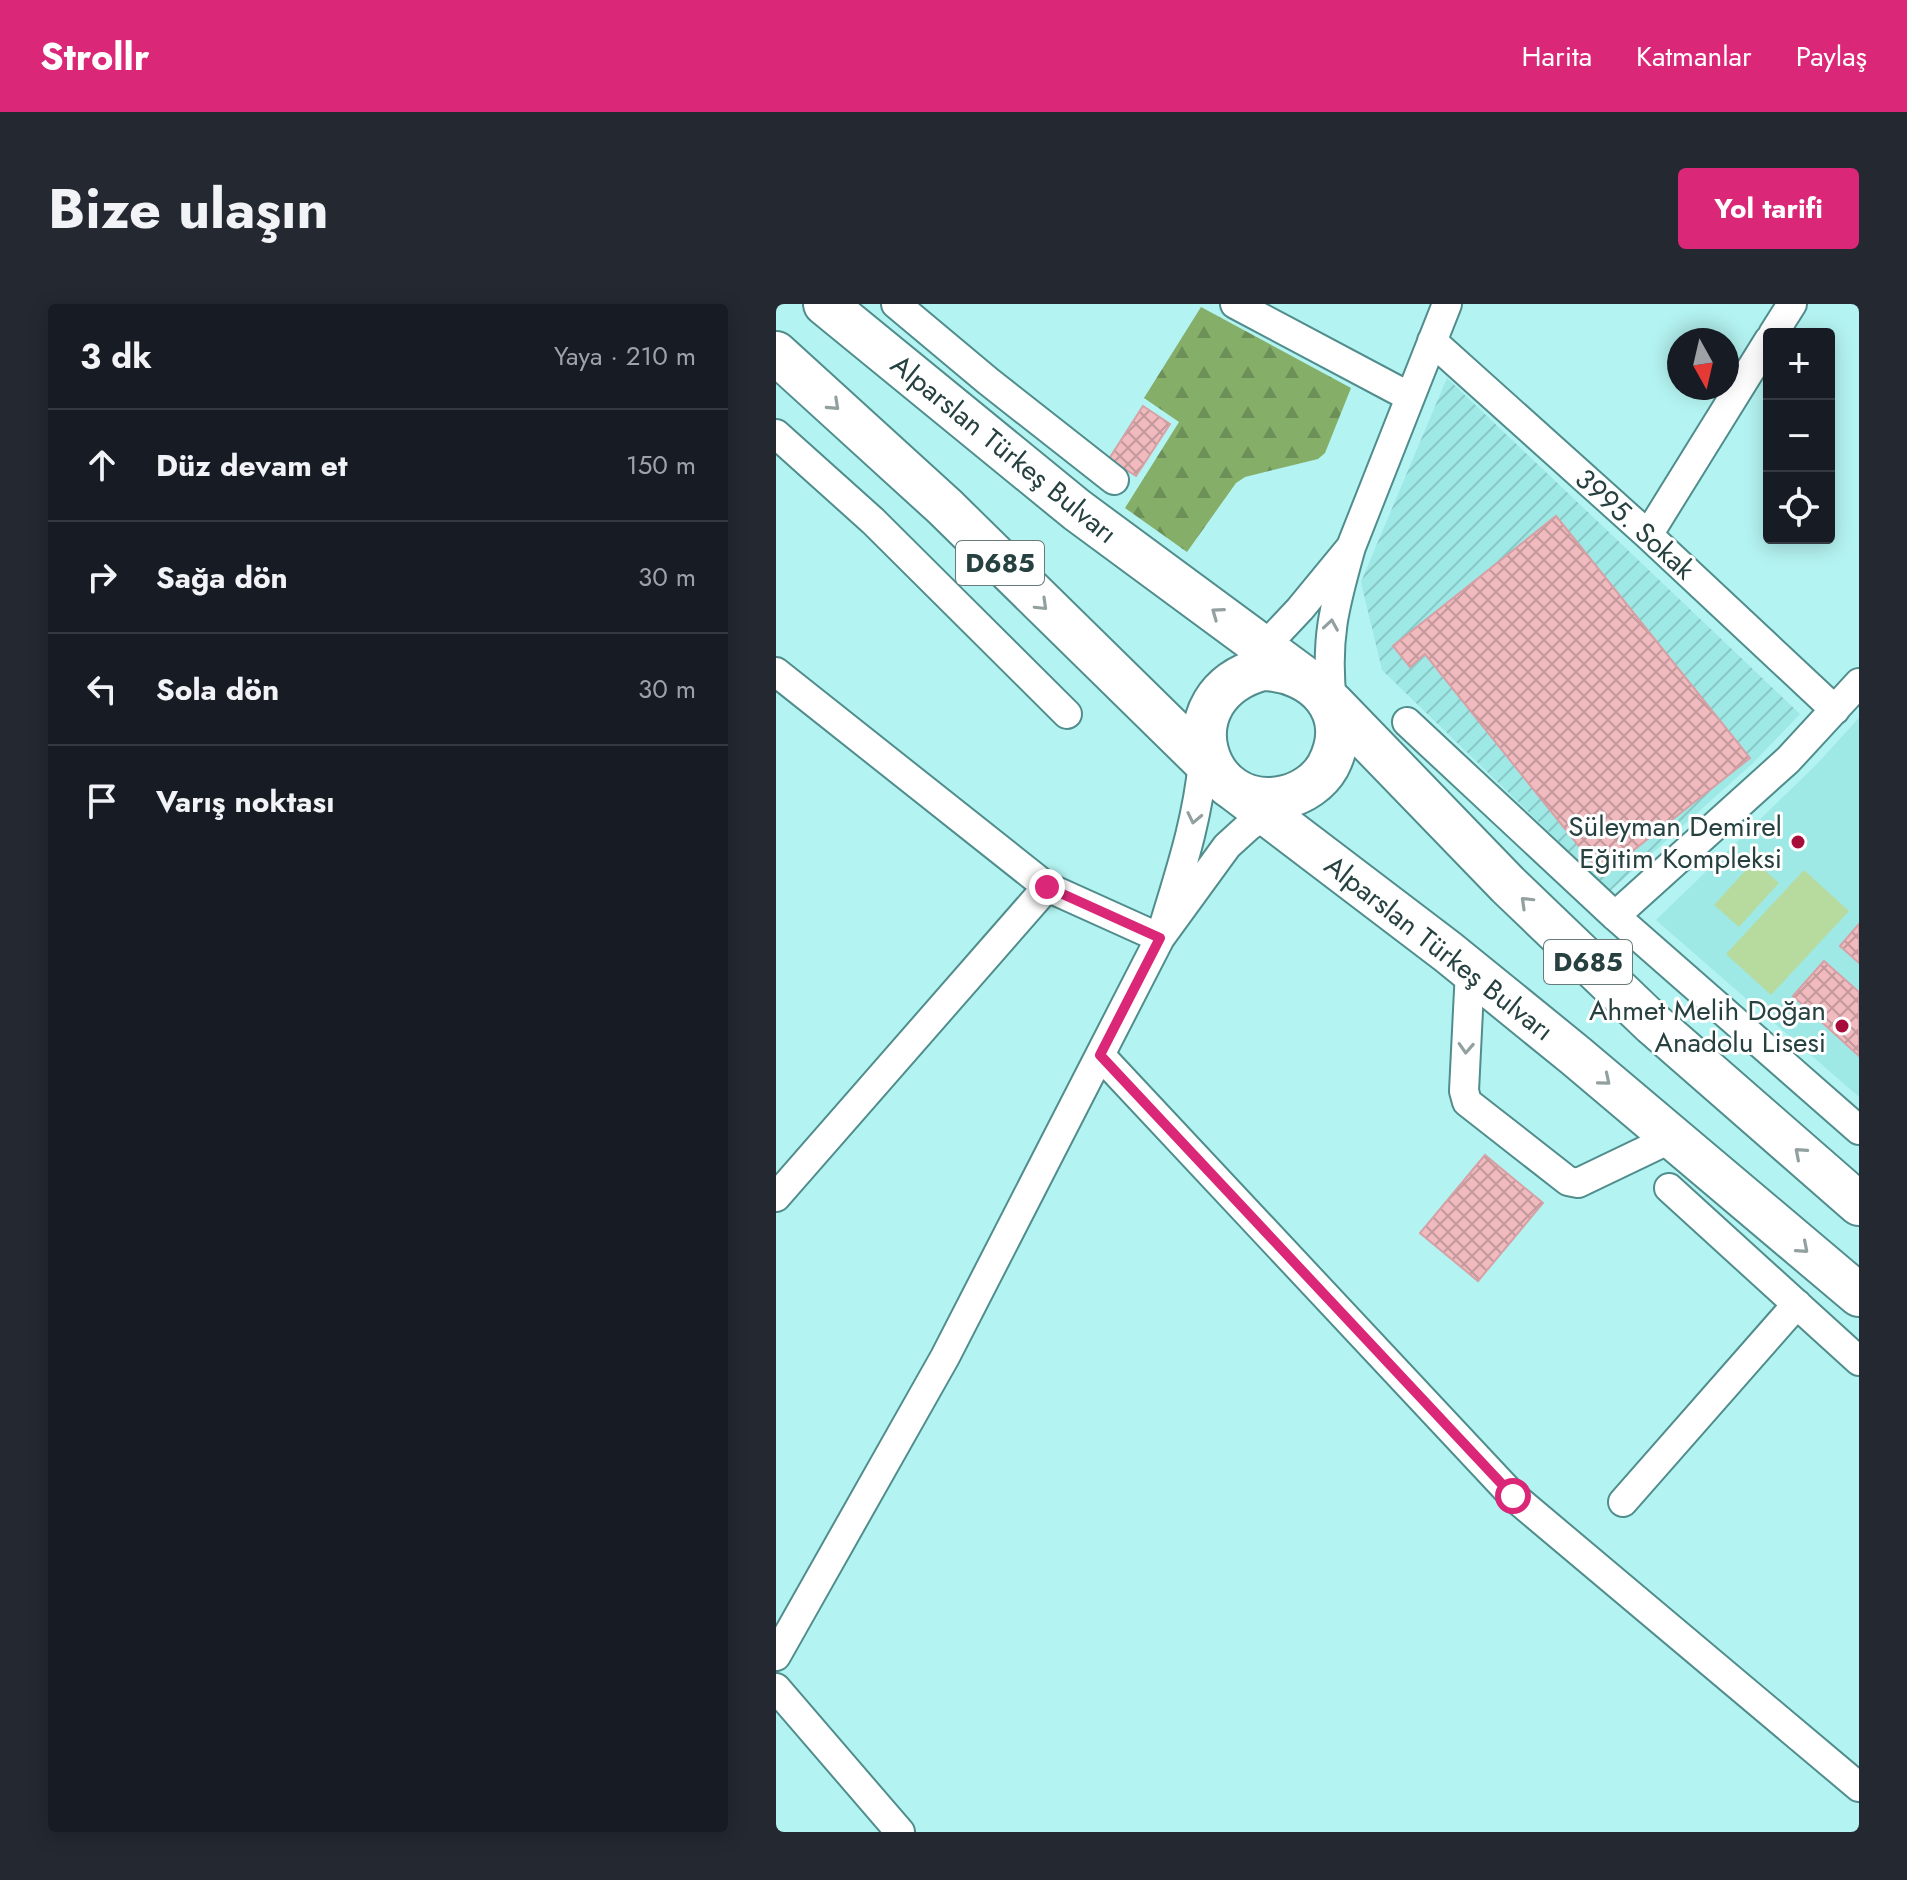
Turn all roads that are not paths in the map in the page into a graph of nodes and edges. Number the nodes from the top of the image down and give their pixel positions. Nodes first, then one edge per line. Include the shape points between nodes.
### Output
1 (825, 304) edge
2 (896, 304) edge
3 (1235, 304) edge
4 (1447, 304) edge
5 (1792, 304) edge
6 (1777, 328) edge
7 (1432, 341) junction
8 (1763, 350) edge
9 (776, 353) edge
10 (1410, 397) junction
11 (776, 434) edge
12 (1114, 480) dead end
13 (1648, 535) junction
14 (1351, 547) junction
15 (1264, 648) junction
16 (776, 672) edge
17 (1859, 683) edge
18 (1225, 686) junction
19 (1317, 690) junction
20 (1835, 710) junction
21 (1067, 714) dead end
22 (1407, 722) dead end
23 (1237, 779) junction
24 (1047, 887) junction
25 (1615, 916) junction
26 (1160, 938) junction
27 (1470, 970) junction
28 (1100, 1055) junction
29 (1859, 1130) edge
30 (1674, 1137) junction
31 (1669, 1188) dead end
32 (776, 1197) edge
33 (1859, 1204) edge
34 (1859, 1295) edge
35 (1797, 1304) junction
36 (1859, 1361) edge
37 (1623, 1502) dead end
38 (776, 1656) edge
39 (776, 1688) edge
40 (1859, 1787) edge
41 (900, 1832) edge

15 -> 1 highway, Alparslan Türkeş Bulvarı / D685 via 1077,510
2 - 12 street
3 - 10 street
4 - 7 street
5 - 6 street
7 - 10 street
7 - 13 street, 3995. Sokak
8 - 13 street
9 -> 23 highway, Alparslan Türkeş Bulvarı / D685
10 - 14 street
11 - 21 street via 873,521
13 - 20 street, 3995. Sokak
14 - 15 street
19 -> 14 street
15 - 18 street
15 - 19 highway, Alparslan Türkeş Bulvarı / D685
16 - 24 street
17 - 20 street
18 - 19 highway via 1242,674 1282,669
18 - 23 highway via 1205,720
19 - 23 highway via 1336,727 1335,748 1313,783
33 -> 19 highway, Alparslan Türkeş Bulvarı / D685 via 1653,1024
20 - 25 street via 1774,773
22 - 25 street
23 -> 26 street via 1188,847
23 - 26 street via 1249,826 1227,846
23 - 27 highway, Alparslan Türkeş Bulvarı / D685
24 - 26 street
24 - 32 street
25 - 29 street
26 - 28 street
27 -> 30 highway, Alparslan Türkeş Bulvarı / D685
27 -> 30 street via 1467,1102 1568,1181 1578,1183
28 - 38 street via 945,1357
28 - 40 street via 1513,1496
30 -> 34 highway, Alparslan Türkeş Bulvarı / D685
31 - 35 street
35 - 36 street
35 - 37 street
39 - 41 street

